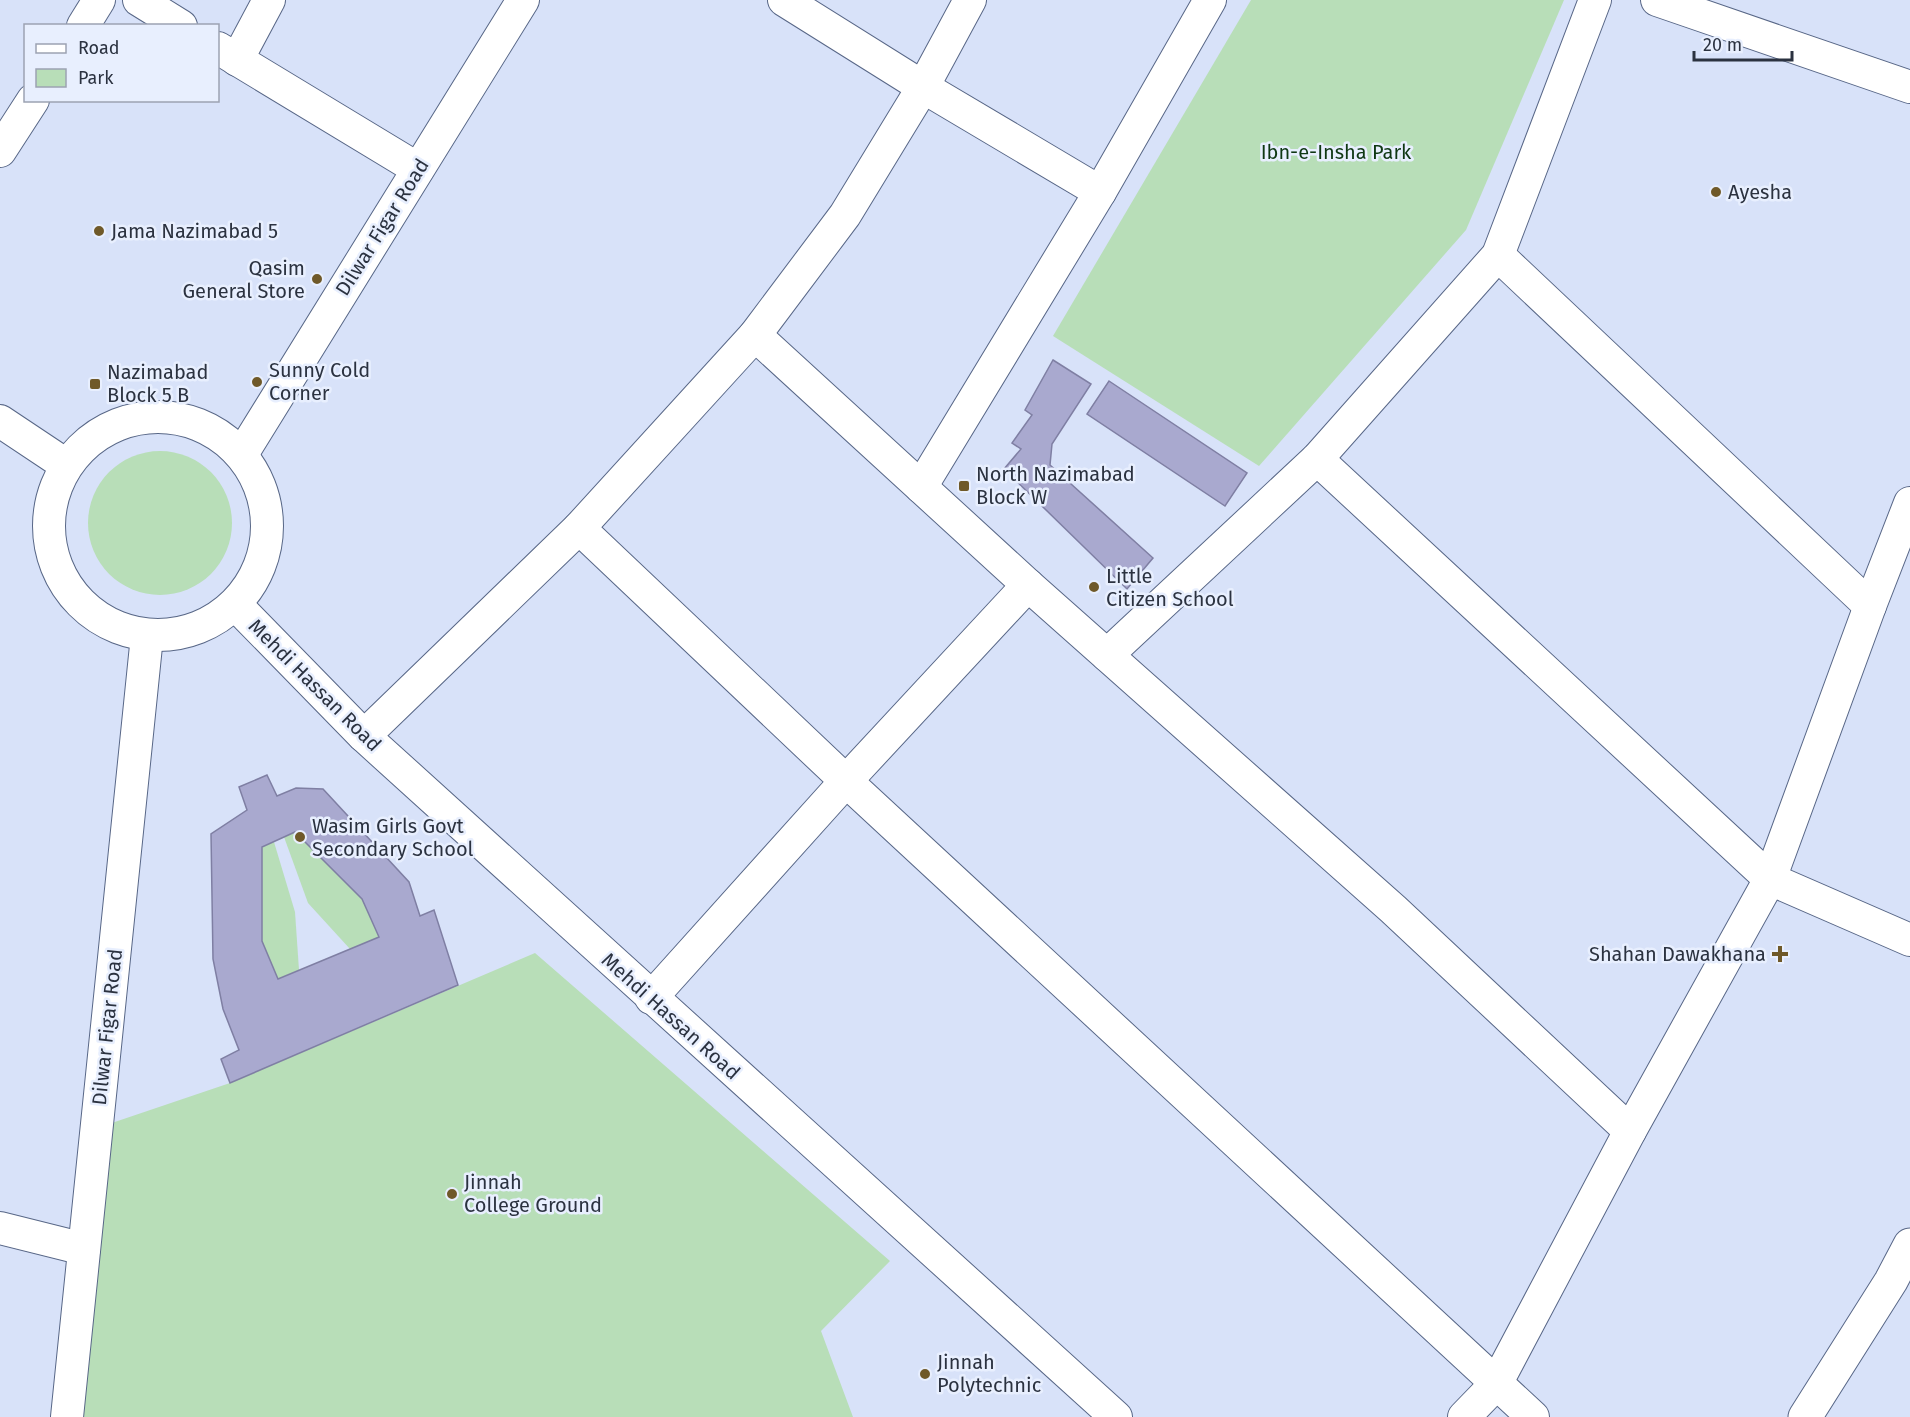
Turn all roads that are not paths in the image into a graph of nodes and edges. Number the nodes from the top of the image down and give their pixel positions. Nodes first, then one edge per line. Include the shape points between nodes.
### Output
1 (99, 0) edge
2 (139, 0) edge
3 (269, 0) edge
4 (524, 0) edge
5 (784, 0) edge
6 (970, 0) edge
7 (1210, 0) edge
8 (1595, 0) edge
9 (1657, 0) edge
10 (1726, 11) edge
11 (84, 24) edge
12 (178, 24) edge
13 (227, 54) edge
14 (923, 87) junction
15 (1910, 87) edge
16 (32, 102) edge
17 (0, 151) edge
18 (418, 170) junction
19 (1100, 192) junction
20 (1498, 255) junction
21 (755, 335) junction
22 (0, 420) edge
23 (242, 454) junction
24 (1317, 459) junction
25 (66, 465) junction
26 (921, 487) junction
27 (1910, 503) edge
28 (579, 528) junction
29 (1028, 585) junction
30 (236, 604) junction
31 (1870, 606) junction
32 (147, 636) junction
33 (1107, 655) junction
34 (364, 736) junction
35 (846, 781) junction
36 (1770, 879) junction
37 (1910, 940) edge
38 (651, 998) junction
39 (1630, 1131) junction
40 (0, 1228) edge
41 (1910, 1245) edge
42 (84, 1249) junction
43 (1496, 1384) junction
44 (67, 1417) edge
45 (1116, 1417) edge
46 (1464, 1417) edge
47 (1533, 1417) edge
48 (1805, 1417) edge

1 - 11 street
2 - 12 street
3 - 13 street
4 - 18 street, Dilwar Figar Road
5 - 14 street
6 - 14 street
7 - 19 street
8 - 20 street
9 - 10 street
10 - 15 street
13 - 18 street
14 - 19 street
14 - 21 street via 845,215
16 - 17 street
18 - 23 street, Dilwar Figar Road
19 - 26 street
20 - 24 street
20 - 31 street
21 - 26 street
21 - 28 street
22 - 25 street
23 - 25 street via 221,436 187,420 149,416 127,420 93,437
23 - 30 street via 259,483 266,508 266,547 258,573
24 - 33 street
24 - 36 street
25 - 32 street via 53,494 48,532 57,570 74,598 104,622
26 - 29 street
27 - 31 street
28 - 34 street
28 - 35 street
29 - 33 street
29 - 35 street
30 - 32 street via 204,626 185,633
30 - 34 street, Mehdi Hassan Road
31 - 36 street
32 - 42 street, Dilwar Figar Road
33 - 39 street via 1393,909
34 - 38 street, Mehdi Hassan Road
35 - 38 street
35 - 43 street
36 - 37 street
36 - 39 street
38 - 45 street, Mehdi Hassan Road
39 - 43 street
40 - 42 street
41 - 48 main road
42 - 44 street, Dilwar Figar Road
43 - 46 street
43 - 47 street

